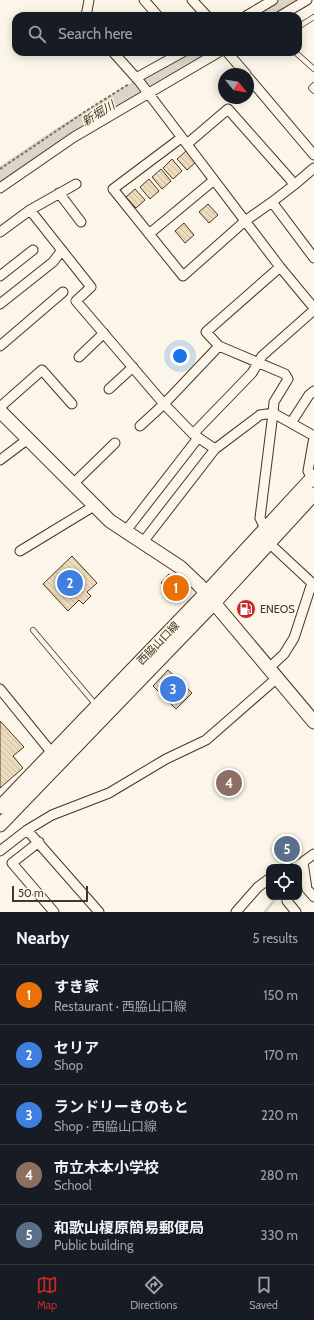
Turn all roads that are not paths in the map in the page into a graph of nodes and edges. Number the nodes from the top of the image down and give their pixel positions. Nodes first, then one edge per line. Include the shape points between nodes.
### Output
1 (89, 0) edge
2 (144, 0) edge
3 (192, 0) edge
4 (273, 0) edge
5 (307, 0) edge
6 (87, 12) edge
7 (154, 12) edge
8 (203, 12) edge
9 (253, 12) edge
10 (287, 12) edge
11 (314, 17) edge
12 (302, 24) edge
13 (116, 56) edge
14 (176, 56) edge
15 (212, 56) edge
16 (230, 56) edge
17 (299, 56) edge
18 (241, 68) edge
19 (314, 69) edge
20 (137, 80) junction
21 (254, 83) edge
22 (147, 92) junction
23 (184, 141) junction
24 (314, 154) edge
25 (314, 168) edge
26 (214, 180) junction
27 (76, 184) dead end
28 (294, 186) junction
29 (0, 188) edge
30 (59, 193) junction
31 (272, 202) junction
32 (30, 210) junction
33 (81, 222) dead end
34 (245, 222) junction
35 (0, 232) edge
36 (149, 234) junction
37 (33, 250) dead end
38 (62, 250) junction
39 (314, 258) edge
40 (280, 267) junction
41 (0, 276) edge
42 (62, 292) dead end
43 (0, 304) edge
44 (314, 309) edge
45 (104, 333) junction
46 (0, 346) edge
47 (219, 346) junction
48 (79, 357) dead end
49 (258, 362) junction
50 (133, 367) junction
51 (109, 389) dead end
52 (314, 391) edge
53 (72, 404) dead end
54 (164, 404) junction
55 (0, 407) edge
56 (0, 411) edge
57 (273, 413) junction
58 (291, 423) junction
59 (140, 426) dead end
60 (196, 436) junction
61 (314, 436) edge
62 (28, 439) junction
63 (115, 443) dead end
64 (215, 449) junction
65 (0, 460) edge
66 (313, 479) edge
67 (73, 484) junction
68 (314, 494) edge
69 (94, 506) junction
70 (265, 530) junction
71 (125, 532) junction
72 (143, 542) junction
73 (269, 543) junction
74 (20, 550) dead end
75 (313, 582) edge
76 (210, 598) junction
77 (33, 630) dead end
78 (269, 668) junction
79 (277, 678) junction
80 (0, 689) edge
81 (97, 706) junction
82 (314, 722) edge
83 (52, 753) junction
84 (0, 807) edge
85 (1, 821) edge
86 (27, 830) junction
87 (39, 842) junction
88 (0, 851) edge
89 (314, 854) edge
90 (304, 862) junction
91 (300, 864) edge
92 (266, 881) edge
93 (314, 897) edge
94 (288, 900) edge
95 (54, 912) edge
96 (99, 912) edge
97 (236, 912) edge
98 (296, 912) edge

1 - 6 street
2 - 7 street
3 - 8 street
4 - 9 street
5 - 10 street
11 - 12 lane
13 - 20 street
14 - 20 street
15 - 22 street
16 - 18 street
17 - 19 lane
20 - 22 street
21 - 24 street
22 - 23 street
22 - 29 street via 74,137
23 - 26 street
23 - 28 street via 228,109
23 - 36 street via 113,189
25 - 28 street
26 - 34 street
26 - 36 street
27 - 30 street
28 - 31 street
30 - 32 street
30 - 33 street
31 - 34 street
31 - 39 street
32 - 35 street
32 - 38 street
34 - 36 street via 183,276
34 - 40 street
37 - 41 street
38 - 43 street via 53,262
38 - 45 street via 91,287 76,301
40 - 44 street
40 - 47 street via 206,332
42 - 46 street
44 - 49 street
45 - 48 street
45 - 50 street
47 - 49 street
47 - 54 street
49 - 57 street via 285,374 288,379 274,402
49 - 60 street via 252,373
50 - 51 street
50 - 54 street
52 - 58 street
53 - 55 street via 42,370
54 - 59 street
54 - 60 street
56 - 62 street
57 - 58 street
57 - 64 street via 260,415
57 - 70 street via 260,518
58 - 61 street
60 - 64 street
60 - 71 street
61 - 66 street via 308,471
62 - 65 street
62 - 67 street
63 - 67 street
64 - 72 street
66 - 70 street, 西脇山口線
67 - 69 street
68 - 73 street, 西脇山口線
69 - 71 street
69 - 74 street
70 - 76 street, 西脇山口線
71 - 72 street
72 - 76 street via 180,567
73 - 75 street
73 - 76 street, 西脇山口線
75 - 78 street via 294,638 284,654
76 - 78 street
76 - 81 street, 西脇山口線
76 - 85 street, 西脇山口線
77 - 81 lane
78 - 79 street
79 - 82 street
79 - 86 street via 206,740 109,793 52,815
80 - 83 street
81 - 83 street, 西脇山口線
83 - 84 street, 西脇山口線
86 - 87 street
86 - 88 street
87 - 95 street via 12,863
87 - 96 street
89 - 90 street
90 - 91 street
90 - 93 street via 307,889
92 - 97 street
94 - 98 street

